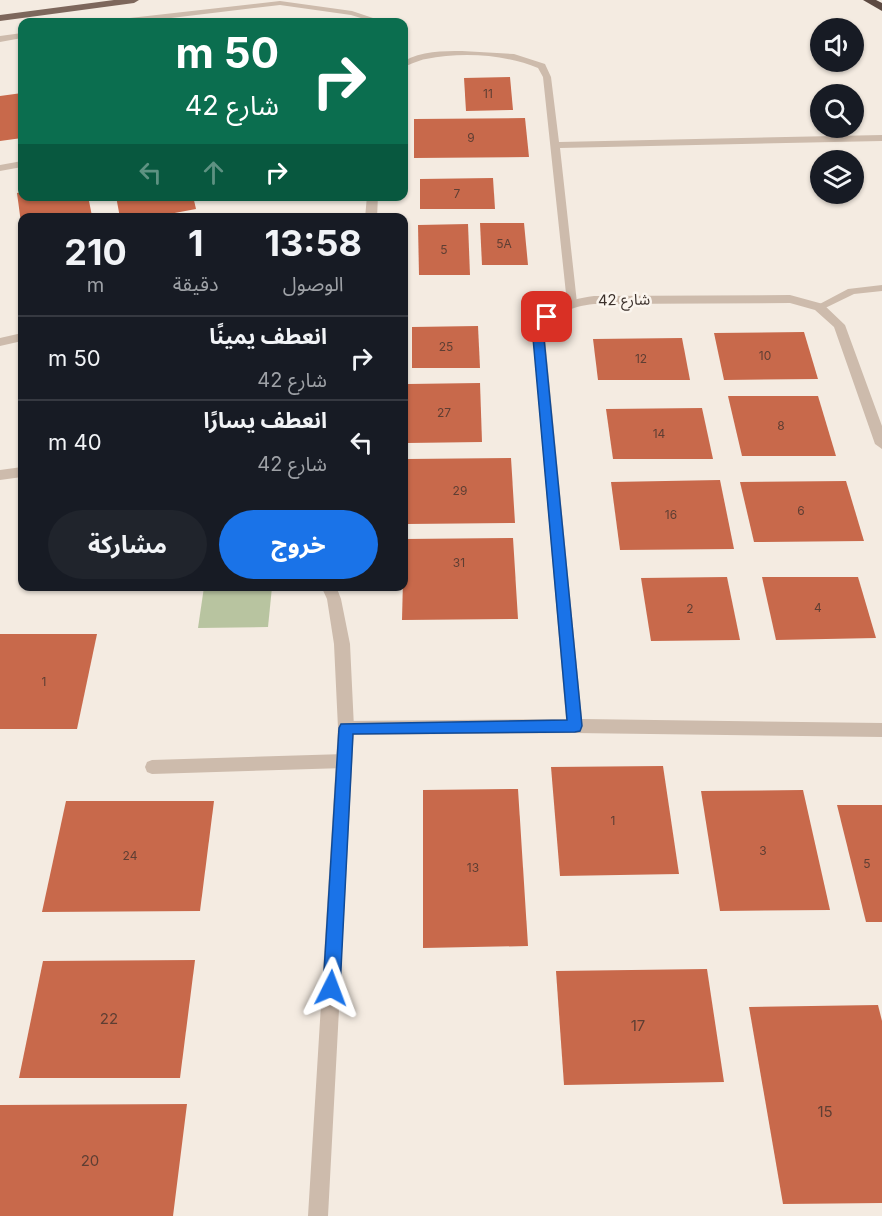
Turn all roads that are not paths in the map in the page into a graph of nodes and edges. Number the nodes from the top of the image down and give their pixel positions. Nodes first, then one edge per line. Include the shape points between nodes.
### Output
1 (135, 0) edge
2 (868, 0) edge
3 (882, 8) edge
4 (0, 18) edge
5 (154, 18) edge
6 (368, 18) edge
7 (18, 37) edge
8 (0, 39) edge
9 (408, 58) edge
10 (882, 138) edge
11 (554, 145) junction
12 (18, 165) edge
13 (0, 168) edge
14 (882, 288) edge
15 (572, 303) junction
16 (819, 307) junction
17 (18, 338) edge
18 (0, 342) edge
19 (882, 444) edge
20 (18, 473) edge
21 (0, 475) edge
22 (330, 591) edge
23 (575, 726) junction
24 (346, 728) junction
25 (882, 730) edge
26 (345, 760) junction
27 (152, 767) dead end
28 (318, 1216) edge

1 - 4 main road
2 - 3 highway
5 - 6 lane via 280,3
7 - 8 lane
9 - 11 lane via 497,55 542,66 547,77
10 - 11 lane
11 - 15 lane
12 - 13 street
14 - 16 lane via 852,291
15 - 16 street, شارع 42 via 790,299
15 - 23 street, شارع 42 via 547,317 539,338
16 - 19 street, شارع 42 via 839,325 845,338
17 - 18 street
20 - 21 street
22 - 24 street via 342,644
23 - 24 street
23 - 25 street
24 - 26 street
26 - 27 lane
26 - 28 street

